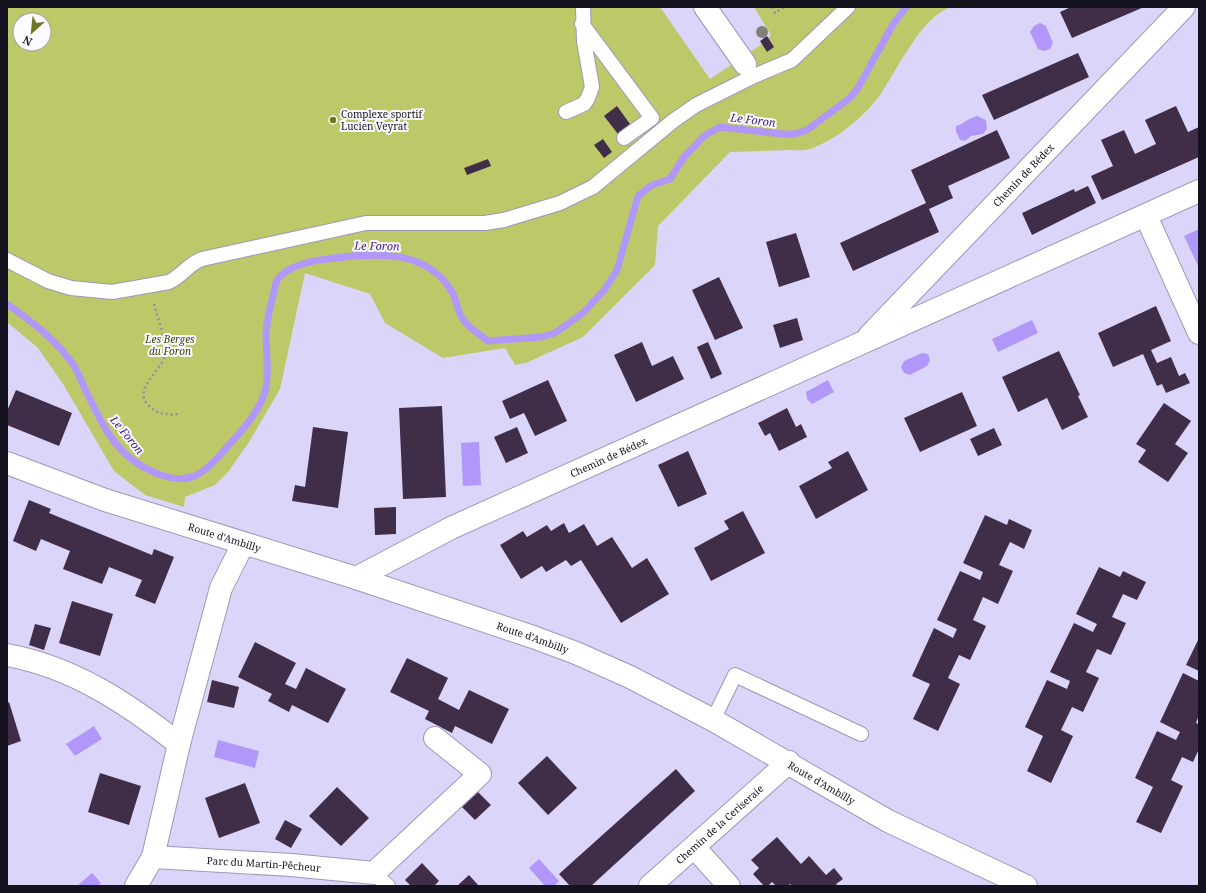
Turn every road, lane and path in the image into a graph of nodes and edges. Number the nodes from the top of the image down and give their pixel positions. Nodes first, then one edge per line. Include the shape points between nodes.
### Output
1 (583, 7) edge
2 (705, 7) edge
3 (772, 7) edge
4 (784, 7) edge
5 (848, 7) edge
6 (1184, 7) edge
7 (582, 24) junction
8 (745, 64) dead end
9 (566, 112) dead end
10 (624, 138) dead end
11 (1199, 191) edge
12 (1146, 216) junction
13 (7, 260) edge
14 (155, 308) dead end
15 (1199, 333) edge
16 (863, 342) junction
17 (180, 414) dead end
18 (7, 463) edge
19 (243, 544) junction
20 (356, 578) junction
21 (7, 655) edge
22 (713, 720) junction
23 (861, 734) dead end
24 (435, 738) dead end
25 (179, 744) junction
26 (789, 762) junction
27 (694, 847) junction
28 (153, 857) junction
29 (381, 880) edge
30 (136, 886) edge
31 (650, 886) edge
32 (729, 886) edge
33 (1026, 886) edge

1 - 7 lane
2 - 8 street
3 - 4 path via 775,13
5 - 13 lane via 792,60 696,106 673,121 593,187 540,210 504,220 480,223 366,222 202,259 188,266 169,282 112,292 59,285
6 - 16 street, Chemin de Bédex
7 - 9 lane via 592,82 591,92 584,104
7 - 10 lane via 652,118
11 - 12 street, Chemin de Bédex
12 - 15 street
12 - 16 street, Chemin de Bédex
14 - 17 path via 165,352 142,396 144,402 153,410 165,415
16 - 20 street, Chemin de Bédex via 451,528
18 - 19 street, Route d'Ambilly via 105,500
19 - 20 street, Route d'Ambilly
19 - 25 street via 221,588
20 - 22 street, Route d'Ambilly via 576,653 630,677
21 - 25 street via 58,669 81,679 132,708
22 - 23 lane via 736,675
22 - 26 street, Route d'Ambilly
24 - 29 street, Parc du Martin-Pêcheur via 480,774
25 - 28 street
26 - 27 street, Chemin de la Ceriseraie
26 - 33 street, Route d'Ambilly via 888,821
27 - 31 street, Chemin de la Ceriseraie
27 - 32 street
28 - 29 street, Parc du Martin-Pêcheur via 291,865
28 - 30 street

